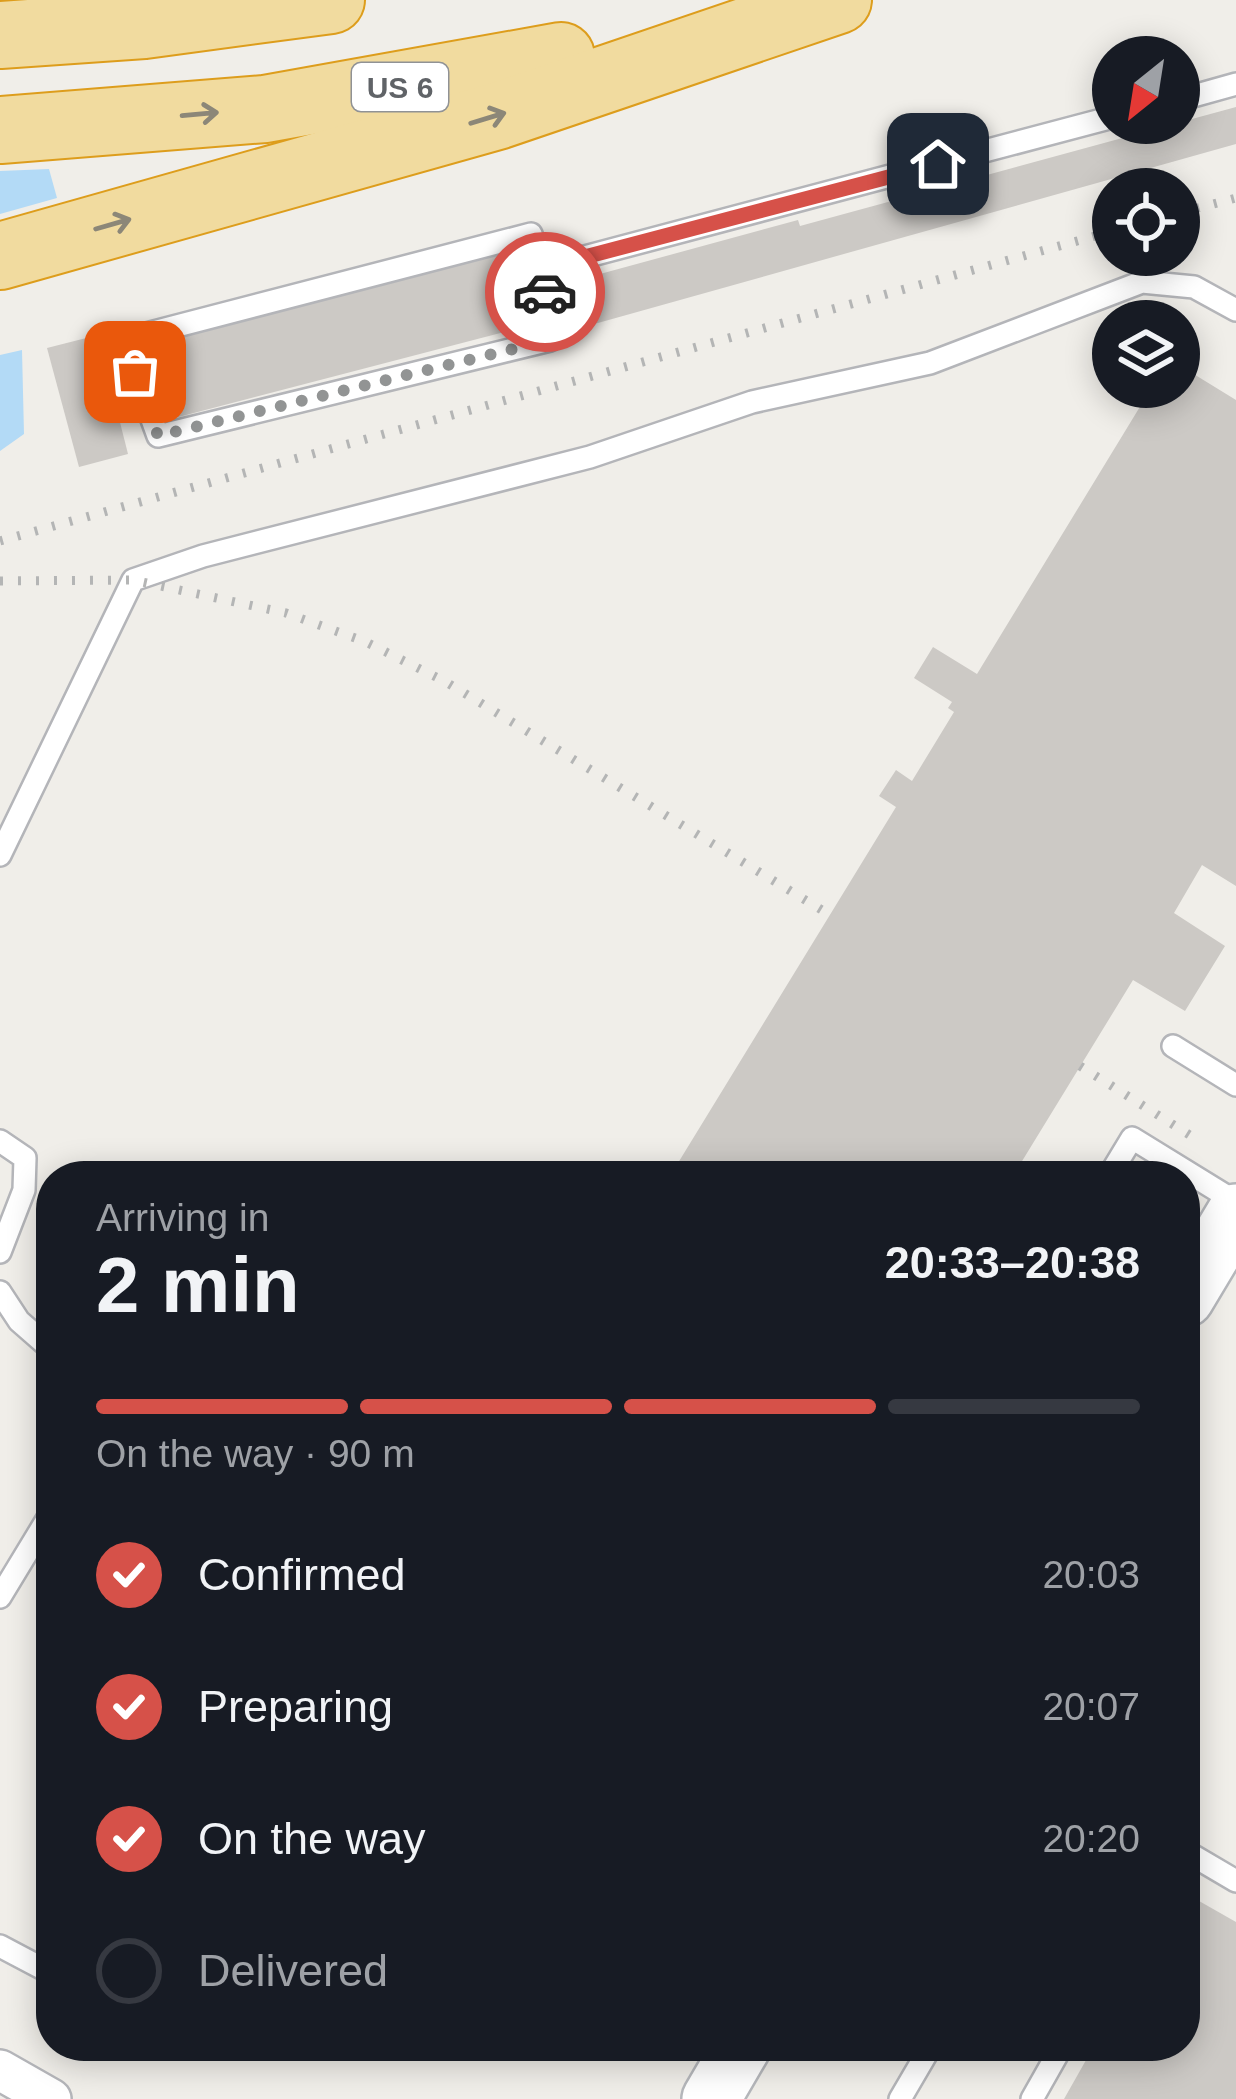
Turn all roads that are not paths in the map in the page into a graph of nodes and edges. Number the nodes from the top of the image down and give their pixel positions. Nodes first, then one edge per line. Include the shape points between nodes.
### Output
1 (331, 0) edge
2 (792, 0) edge
3 (838, 0) edge
4 (0, 35) edge
5 (1236, 85) edge
6 (1200, 94) edge
7 (1092, 123) edge
8 (0, 130) edge
9 (0, 256) edge
10 (543, 268) junction
11 (1236, 310) edge
12 (0, 856) edge
13 (1173, 1046) dead end
14 (1236, 1085) edge
15 (0, 1141) edge
16 (1118, 1161) edge
17 (1169, 1161) edge
18 (1200, 1180) edge
19 (1236, 1202) edge
20 (1236, 1213) edge
21 (0, 1252) edge
22 (1200, 1273) edge
23 (0, 1292) edge
24 (36, 1336) edge
25 (36, 1538) edge
26 (0, 1597) edge
27 (1200, 1860) edge
28 (1236, 1881) edge
29 (0, 1946) edge
30 (36, 1965) edge
31 (733, 2061) edge
32 (922, 2061) edge
33 (1054, 2061) edge
34 (0, 2070) edge
35 (51, 2099) edge
36 (711, 2099) edge
37 (900, 2099) edge
38 (1032, 2099) edge

1 - 4 highway
8 -> 2 highway, US 6 via 265,109 510,68
9 -> 3 highway via 497,116
5 - 6 lane
7 - 10 lane
10 - 10 lane via 531,234 123,340 158,436 550,340
11 - 12 lane via 1193,286 1142,282 930,362 752,402 590,457 133,580
13 - 14 lane
15 - 21 lane via 25,1158 24,1190
16 - 17 lane via 1132,1138
18 - 19 lane
20 - 22 street
23 - 24 lane
25 - 26 lane
27 - 28 lane
29 - 30 lane
31 - 36 street
32 - 37 lane
33 - 38 lane
34 - 35 street

